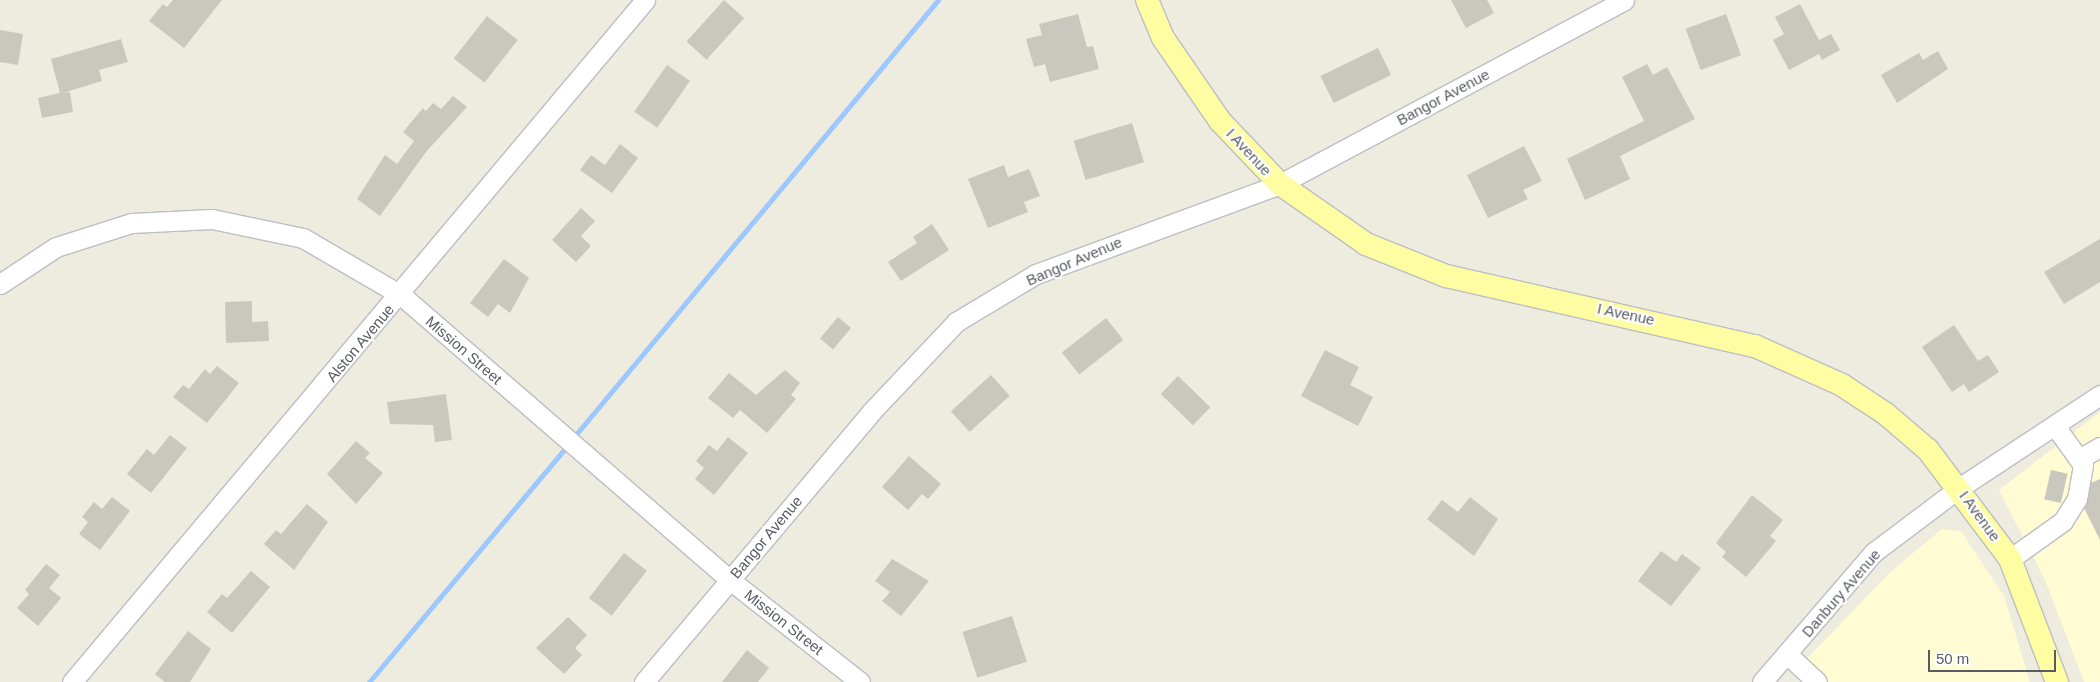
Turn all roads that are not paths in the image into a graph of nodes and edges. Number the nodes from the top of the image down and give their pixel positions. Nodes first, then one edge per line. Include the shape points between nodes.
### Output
1 (645, 0) edge
2 (1147, 0) edge
3 (1624, 0) edge
4 (1602, 5) edge
5 (1280, 184) junction
6 (0, 284) edge
7 (401, 295) junction
8 (2100, 394) edge
9 (2055, 426) junction
10 (2100, 447) edge
11 (2079, 459) junction
12 (1959, 488) junction
13 (2010, 559) junction
14 (730, 580) junction
15 (1787, 654) junction
16 (72, 682) edge
17 (644, 682) edge
18 (860, 682) edge
19 (1762, 682) edge
20 (1816, 682) edge
21 (2057, 682) edge

1 - 7 street, Alston Avenue
2 - 5 main road, I Avenue via 1162,38 1188,79 1220,121
3 - 4 street, Bangor Avenue
4 - 5 street, Bangor Avenue
5 - 12 main road, I Avenue via 1366,244 1446,276 1704,331 1804,366 1886,414 1928,450
5 - 14 street, Bangor Avenue via 1036,274 956,322 871,412
6 - 7 street, Mission Street via 56,246 131,223 212,219 304,238
7 - 14 street, Mission Street
7 - 16 street, Alston Avenue
8 - 9 street, Danbury Avenue
9 - 11 street
9 - 12 street, Danbury Avenue
10 - 11 street
11 - 13 street via 2084,477 2063,522
12 - 13 main road, I Avenue
12 - 15 street, Danbury Avenue via 1874,552
13 - 21 main road, I Avenue
14 - 17 street, Bangor Avenue
14 - 18 street, Mission Street
15 - 19 street, Danbury Avenue
15 - 20 street

